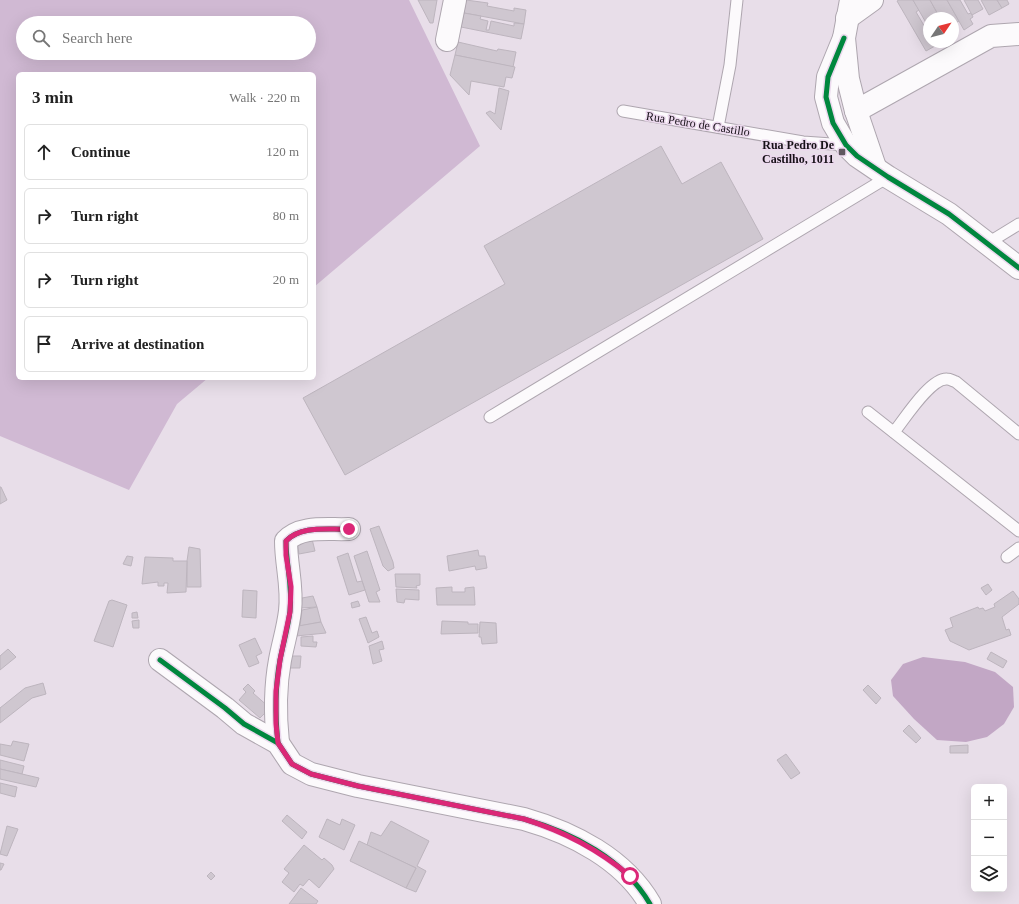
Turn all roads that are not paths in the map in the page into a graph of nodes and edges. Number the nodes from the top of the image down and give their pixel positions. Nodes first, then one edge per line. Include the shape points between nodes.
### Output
1 (455, 0) edge
2 (737, 0) edge
3 (872, 0) edge
4 (847, 19) edge
5 (1019, 34) edge
6 (447, 40) dead end
7 (623, 111) dead end
8 (856, 111) junction
9 (718, 127) junction
10 (846, 145) junction
11 (882, 172) junction
12 (1019, 224) edge
13 (988, 243) junction
14 (1019, 268) edge
15 (868, 412) dead end
16 (490, 418) dead end
17 (894, 432) junction
18 (1019, 434) edge
19 (349, 529) dead end
20 (1019, 530) edge
21 (1019, 548) edge
22 (1006, 557) dead end
23 (160, 660) dead end
24 (278, 743) junction
25 (650, 904) edge

1 - 6 street
2 - 9 lane via 730,65
3 - 4 street
4 - 8 street via 848,79
4 - 10 street via 828,76 826,97 833,124
5 - 8 street via 991,36
7 - 9 lane, Rua Pedro de Castillo
8 - 11 street
9 - 10 lane, Rua Pedro de Castillo via 803,142
10 - 11 street via 857,156
11 - 13 street via 949,214
11 - 16 lane
12 - 13 lane
13 - 14 street
15 - 17 lane
17 - 18 lane via 930,386 948,379 956,382
17 - 20 lane
19 - 24 street via 306,530 292,534 286,541 291,587 290,612 276,691
21 - 22 lane
23 - 24 street via 244,724
24 - 25 street via 292,764 311,774 542,824 594,849 615,863 643,891

